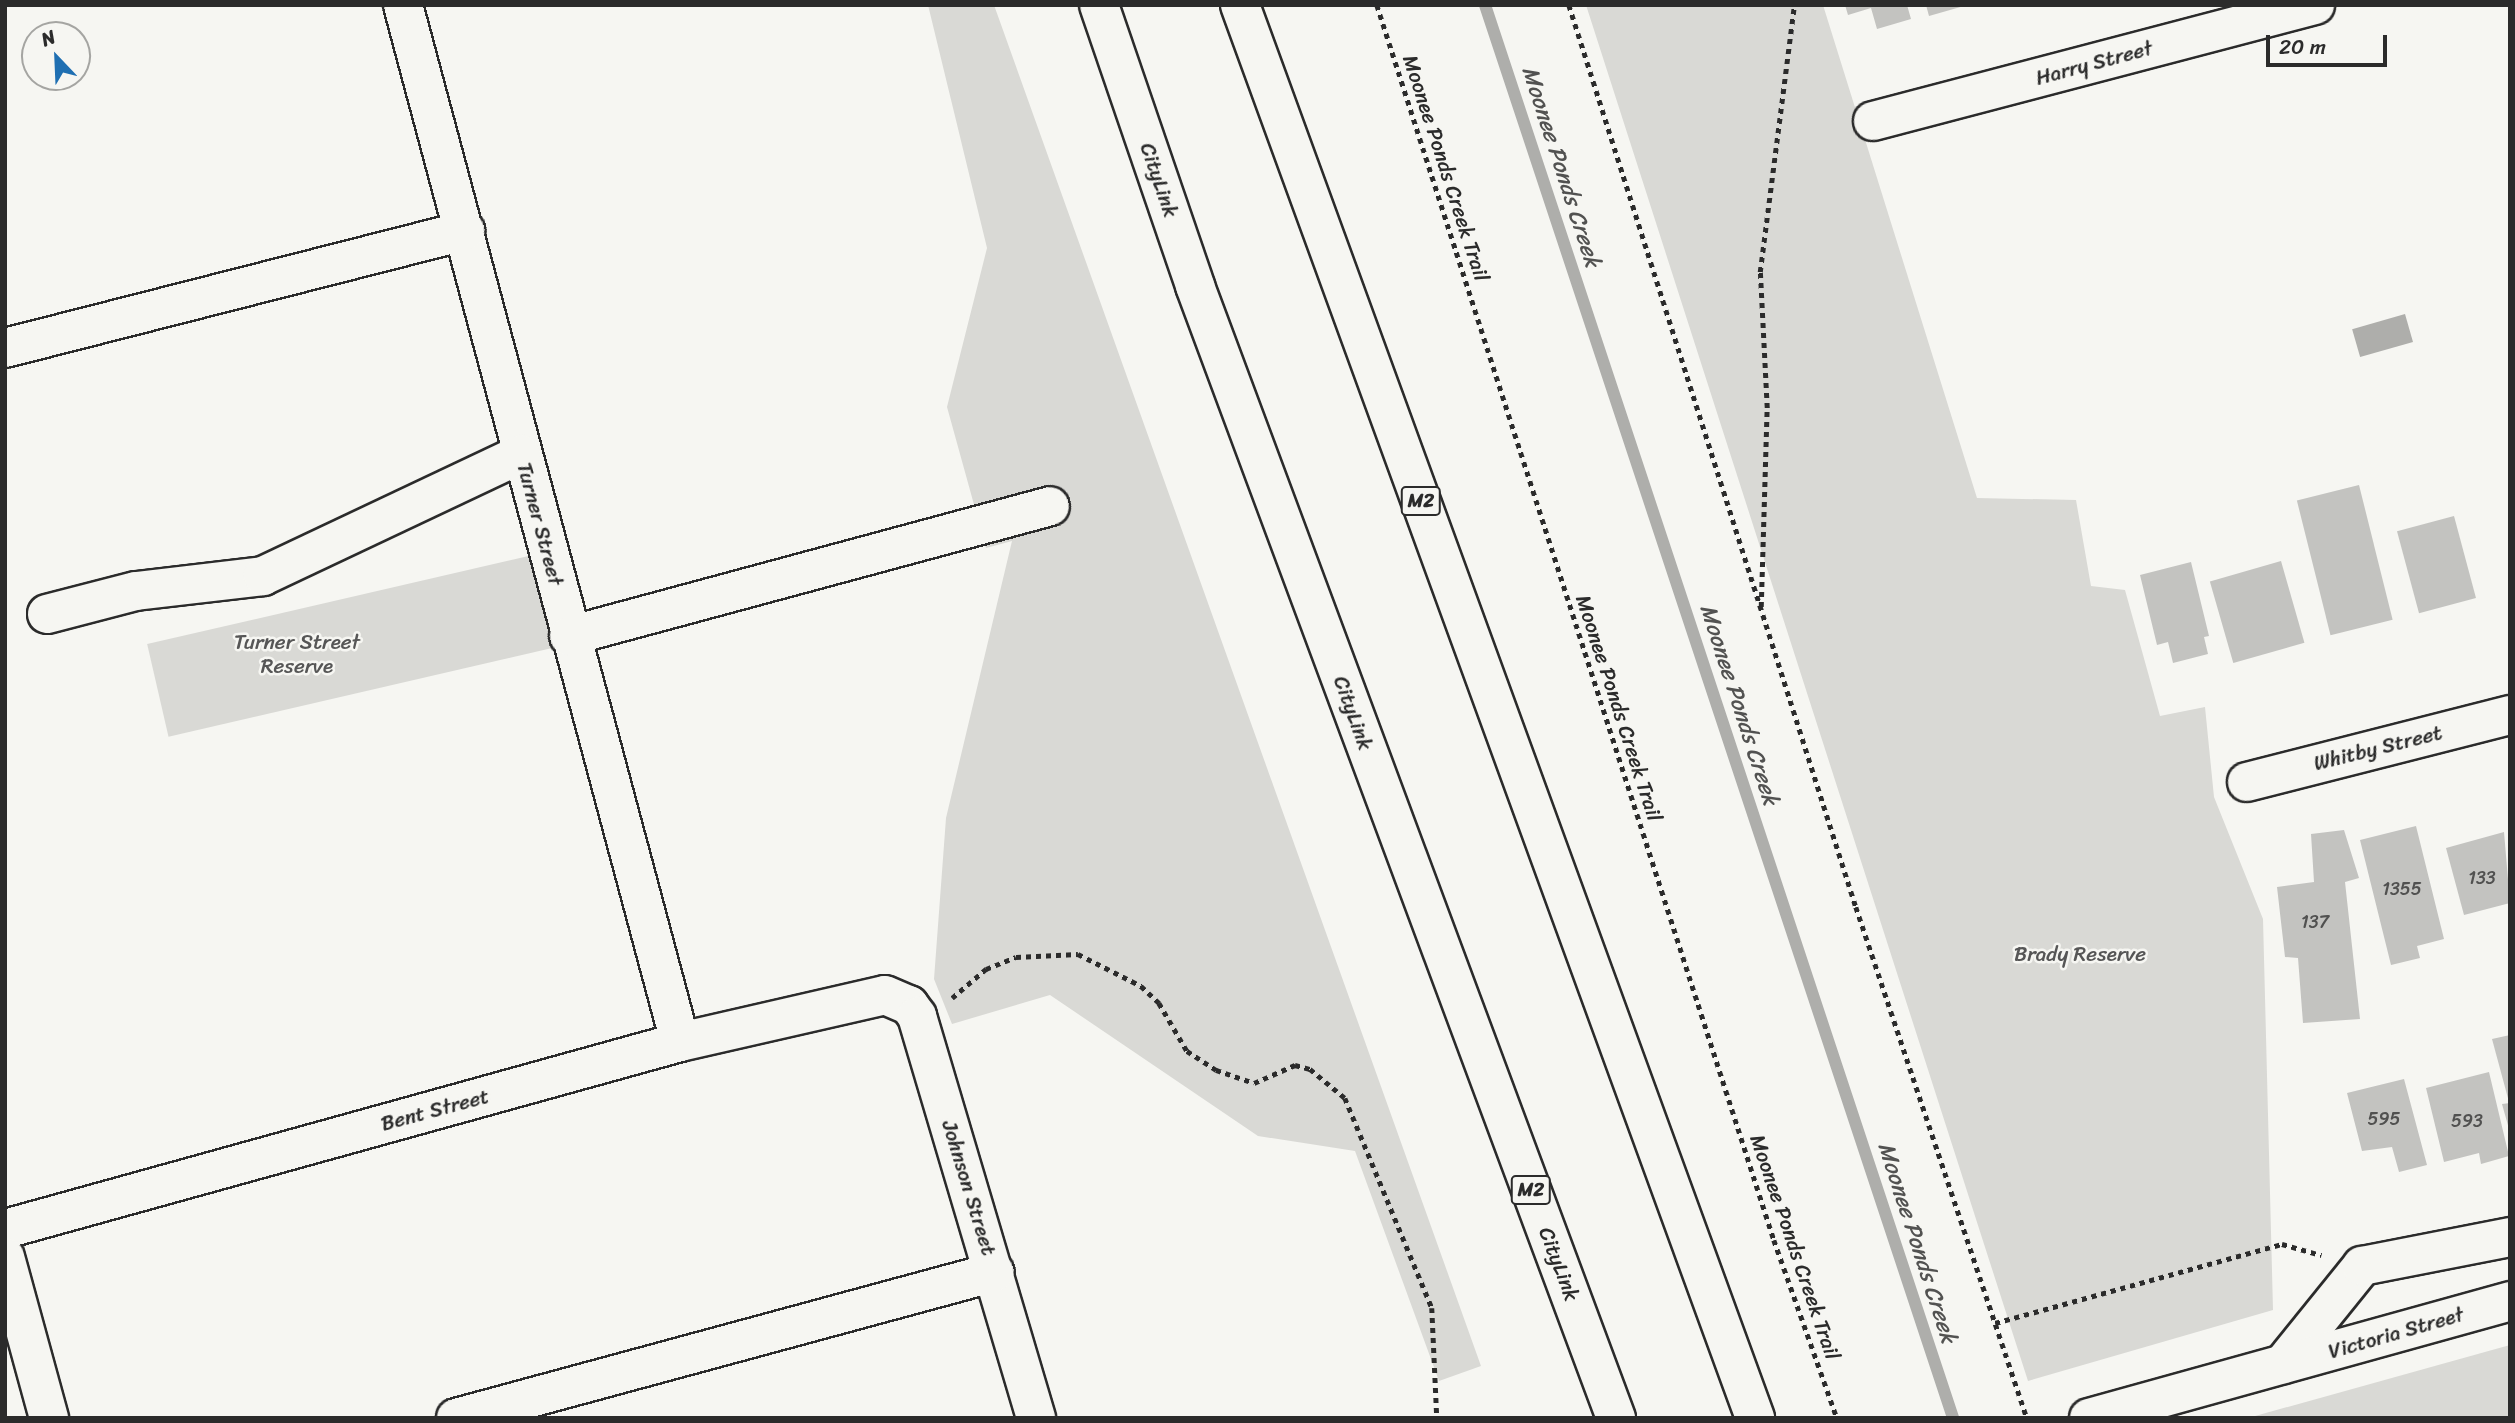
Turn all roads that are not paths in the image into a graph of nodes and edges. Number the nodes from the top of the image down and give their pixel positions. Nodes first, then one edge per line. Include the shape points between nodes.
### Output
1 (403, 5) edge
2 (1099, 5) edge
3 (1240, 5) edge
4 (2315, 5) edge
5 (1873, 121) dead end
6 (465, 231) junction
7 (5, 348) edge
8 (521, 454) junction
9 (1050, 506) dead end
10 (47, 614) dead end
11 (569, 636) junction
12 (2510, 715) edge
13 (2247, 782) dead end
14 (866, 995) joint
15 (680, 1042) junction
16 (5, 1228) edge
17 (2510, 1237) edge
18 (5, 1257) edge
19 (995, 1272) junction
20 (2510, 1301) edge
21 (2283, 1364) junction
22 (49, 1418) edge
23 (456, 1418) edge
24 (1037, 1418) edge
25 (1616, 1418) edge
26 (1755, 1418) edge
27 (2089, 1418) edge

1 - 6 main road, Turner Street
2 - 25 main road, CityLink / M2 via 1195,286
3 - 26 main road, M2
4 - 5 main road, Harry Street
6 - 7 main road
6 - 8 main road, Turner Street
8 - 10 main road via 263,576 136,591
8 - 11 main road, Turner Street
9 - 11 main road
11 - 15 main road, Turner Street
12 - 13 main road, Whitby Street
14 - 15 main road, Bent Street
14 - 19 main road, Johnson Street via 897,999 917,1016
15 - 16 main road, Bent Street
17 - 21 main road, Victoria Street via 2362,1266
18 - 22 main road
19 - 23 main road
19 - 24 main road, Johnson Street
20 - 21 main road, Victoria Street
21 - 27 main road, Victoria Street

